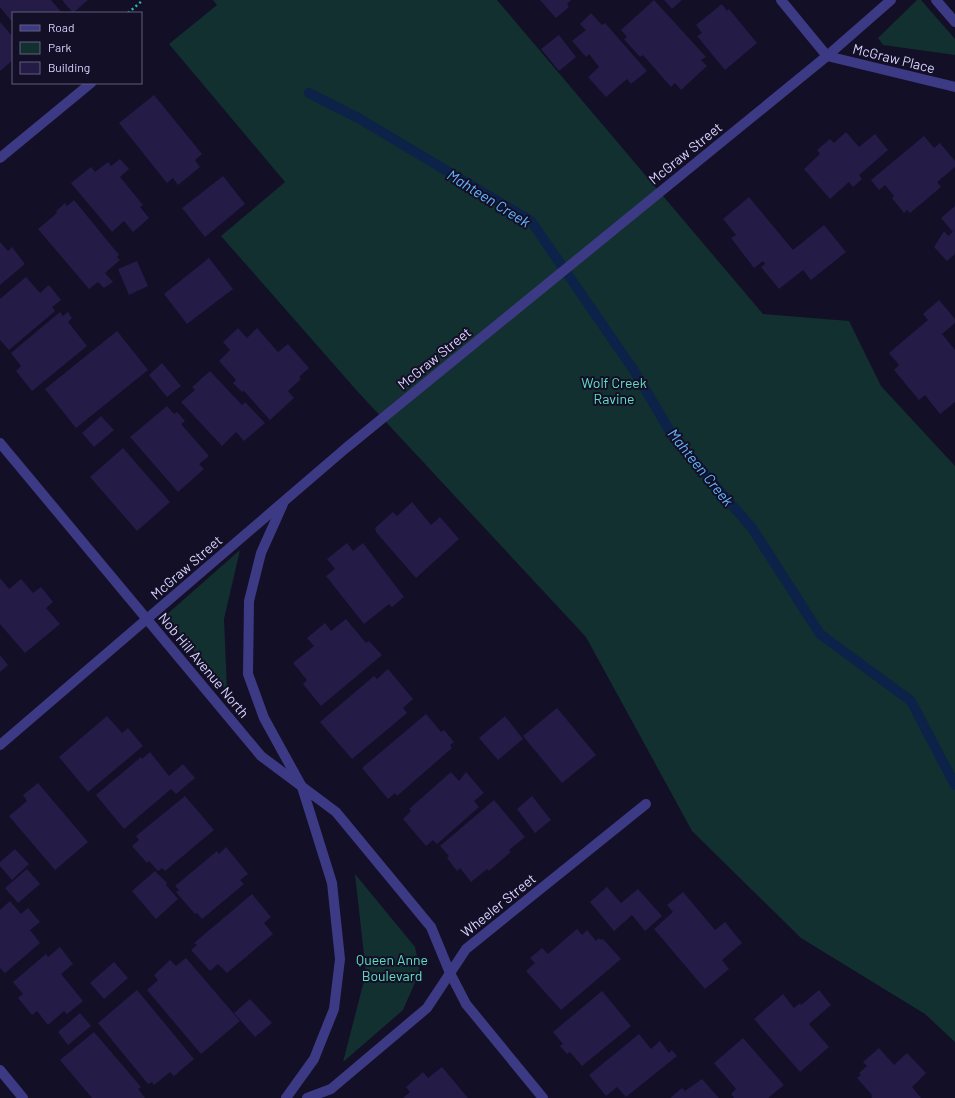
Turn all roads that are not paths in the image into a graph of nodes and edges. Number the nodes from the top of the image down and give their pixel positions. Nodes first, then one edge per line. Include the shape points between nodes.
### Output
1 (781, 0) edge
2 (891, 0) edge
3 (936, 0) edge
4 (955, 22) edge
5 (827, 56) junction
6 (90, 84) edge
7 (955, 87) edge
8 (0, 158) edge
9 (0, 443) edge
10 (285, 500) junction
11 (148, 619) junction
12 (0, 745) edge
13 (302, 787) junction
14 (646, 804) dead end
15 (450, 973) junction
16 (0, 1070) edge
17 (23, 1098) edge
18 (286, 1098) edge
19 (307, 1098) edge
20 (543, 1098) edge

1 - 5 street
2 - 5 street, McGraw Street
3 - 4 street
5 - 7 street, McGraw Place
5 - 10 street, McGraw Street
6 - 8 street
9 - 11 street, Nob Hill Avenue North
10 - 11 street, McGraw Street
10 - 13 street, Nob Hill Avenue North via 261,554 249,601 248,674 264,718
11 - 12 street, McGraw Street
11 - 13 street, Nob Hill Avenue North via 261,756
13 - 15 street, Nob Hill Avenue North via 336,812 432,927
13 - 18 street, Nob Hill Avenue North via 332,883 340,959 334,1009 314,1060
14 - 15 street, Wheeler Street via 466,949
15 - 19 street, Wheeler Street via 427,1008 331,1089
15 - 20 street, Nob Hill Avenue North via 466,1004
16 - 17 street

